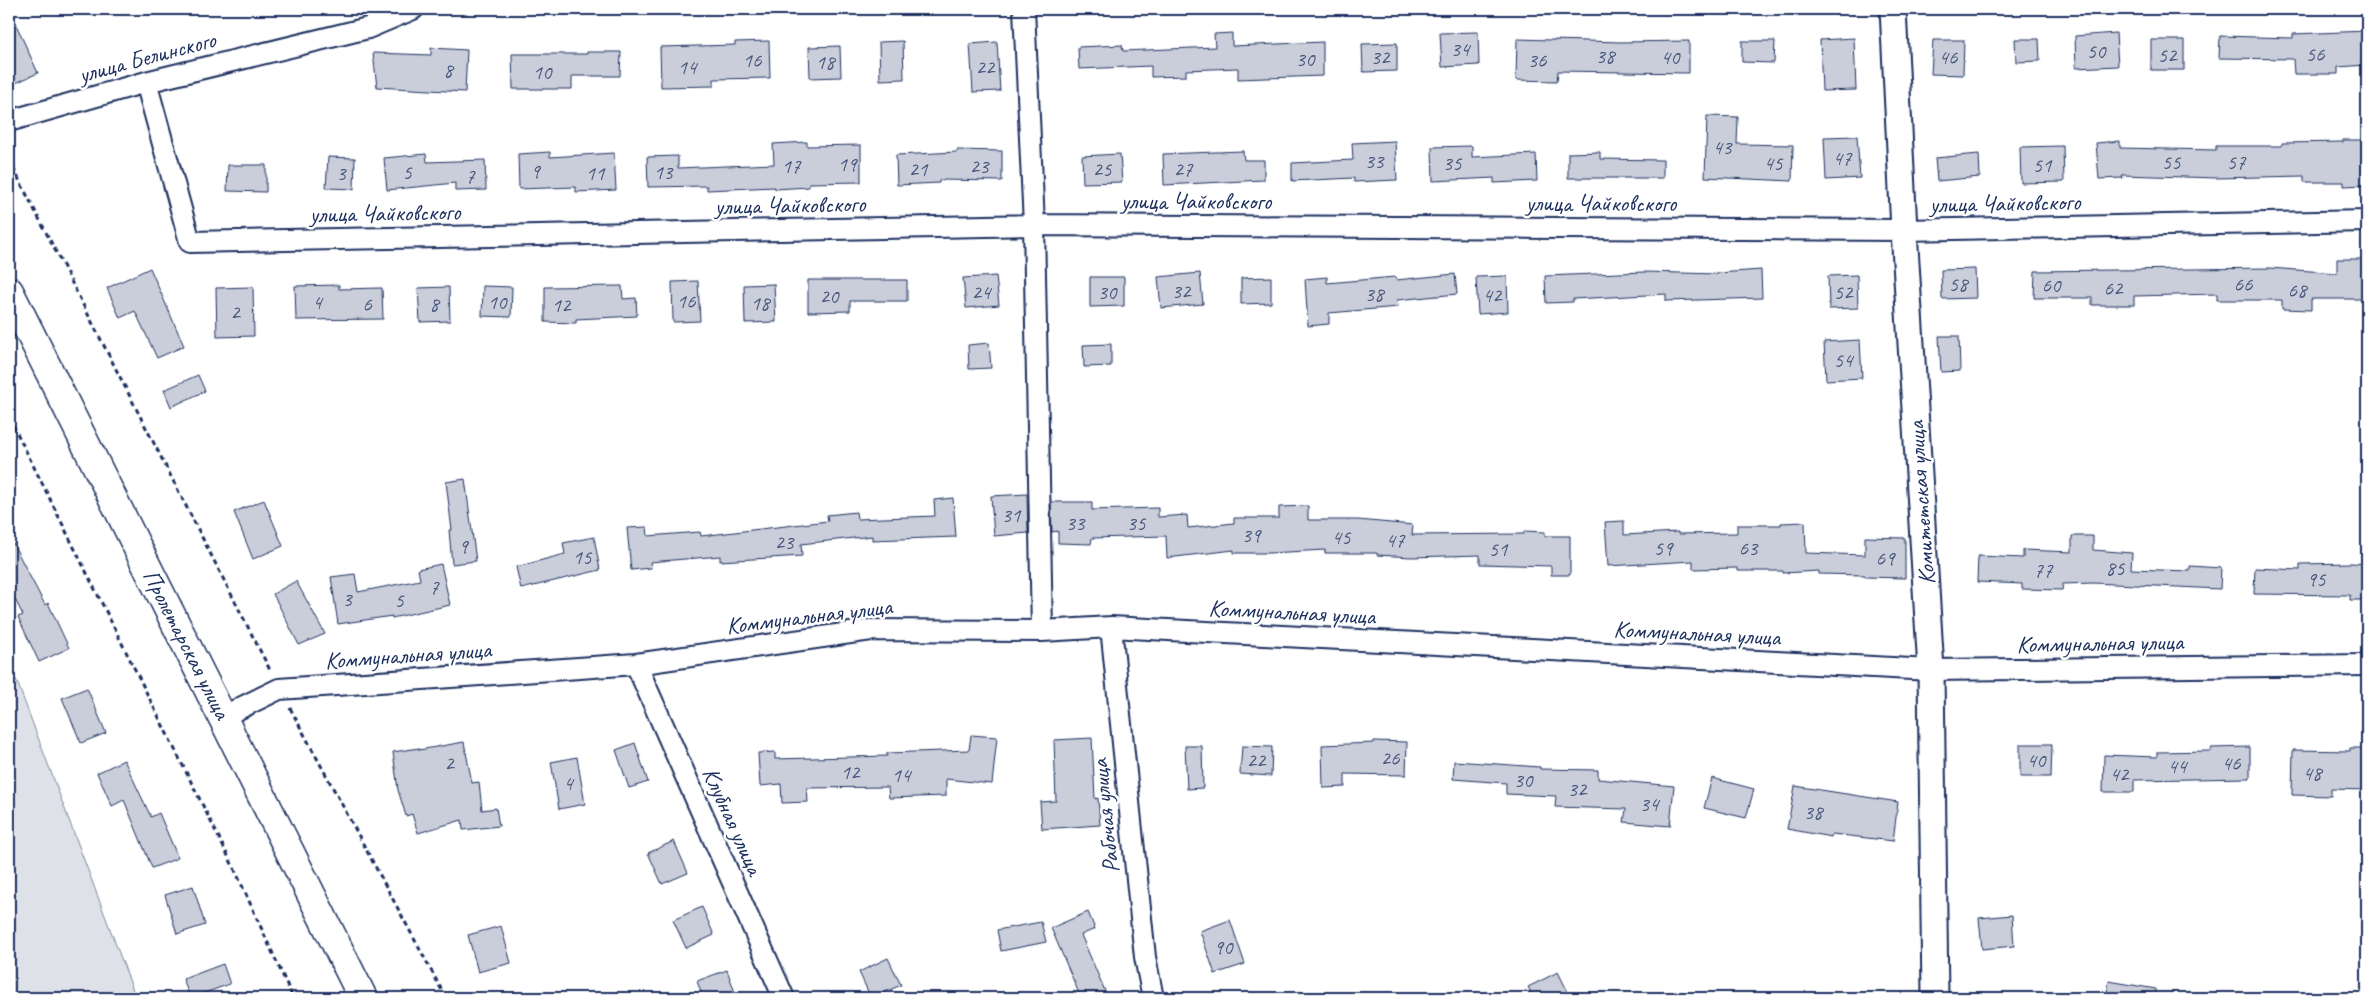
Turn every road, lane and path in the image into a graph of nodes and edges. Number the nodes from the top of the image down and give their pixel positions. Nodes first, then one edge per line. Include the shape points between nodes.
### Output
1 (413, 9) edge
2 (1024, 9) edge
3 (1893, 9) edge
4 (146, 82) junction
5 (9, 120) edge
6 (9, 160) edge
7 (2367, 221) edge
8 (1034, 225) junction
9 (1904, 230) junction
10 (9, 291) edge
11 (9, 417) edge
12 (1111, 628) junction
13 (1042, 631) junction
14 (636, 664) junction
15 (2367, 665) edge
16 (1931, 670) junction
17 (279, 689) junction
18 (224, 716) junction
19 (293, 998) edge
20 (363, 998) edge
21 (446, 998) edge
22 (784, 998) edge
23 (1153, 998) edge
24 (1935, 998) edge

1 - 4 street, улица Белинского via 368,28
2 - 8 street
3 - 9 street, Комитетская улица
4 - 5 street, улица Белинского
4 - 8 street, улица Чайковского via 190,242
6 - 17 path
7 - 9 street, улица Чайковского
8 - 9 street, улица Чайковского
8 - 13 street
9 - 16 street, Комитетская улица
10 - 18 main road, Пролетарская улица
11 - 19 path via 235,870
12 - 13 street, Коммунальная улица
12 - 16 street, Коммунальная улица
12 - 23 street, Рабочая улица via 1145,957
13 - 14 street, Коммунальная улица via 871,630
14 - 17 street, Коммунальная улица
14 - 22 street, Клубная улица
15 - 16 street, Коммунальная улица
16 - 24 street, Комитетская улица
17 - 18 street, Коммунальная улица
17 - 21 path
18 - 20 main road, Пролетарская улица

